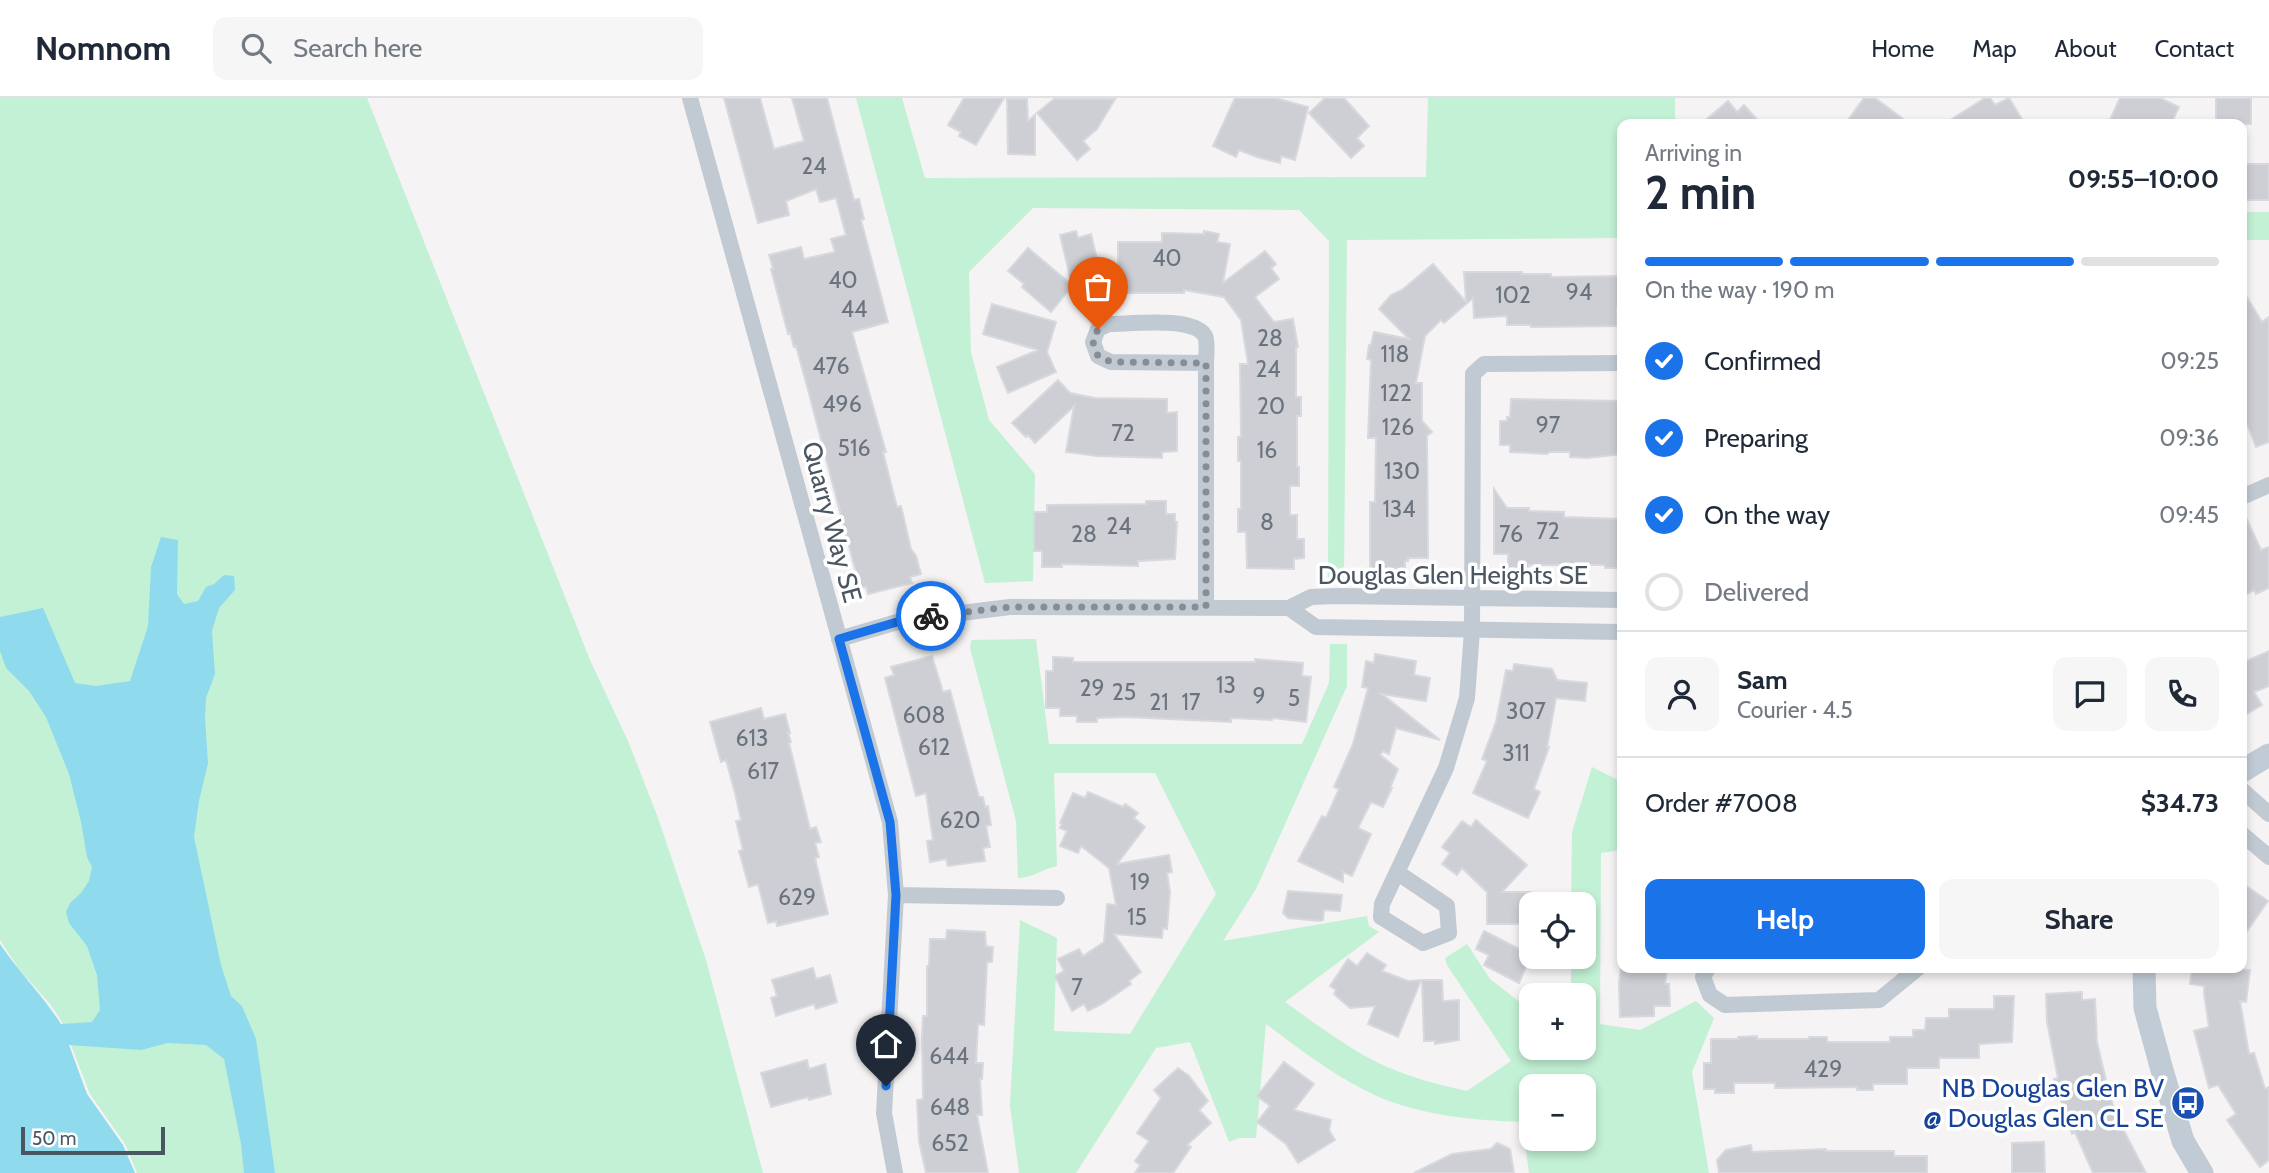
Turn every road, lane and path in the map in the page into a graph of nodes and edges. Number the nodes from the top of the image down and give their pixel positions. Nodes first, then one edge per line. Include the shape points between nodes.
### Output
1 (690, 98) edge
2 (1206, 363) junction
3 (1617, 363) edge
4 (2269, 485) edge
5 (2247, 495) edge
6 (1471, 599) junction
7 (1617, 600) edge
8 (1206, 607) junction
9 (1289, 608) junction
10 (1472, 631) junction
11 (1617, 632) edge
12 (839, 639) junction
13 (2269, 755) edge
14 (2247, 768) edge
15 (2247, 794) edge
16 (2269, 814) edge
17 (2247, 838) edge
18 (2269, 857) edge
19 (1398, 873) junction
20 (896, 895) junction
21 (1057, 898) dead end
22 (1705, 973) edge
23 (1912, 973) edge
24 (2144, 973) edge
25 (895, 1173) edge
26 (2202, 1173) edge

1 - 12 street, Quarry Way SE
2 - 2 street via 1206,338 1200,329 1186,324 1109,324 1098,329 1093,342 1098,356 1111,362
2 - 8 street
3 - 6 street via 1484,364 1473,374
4 - 5 street
6 - 7 street, Douglas Glen Heights SE
6 - 9 street, Douglas Glen Heights SE via 1311,597
6 - 10 street
8 - 9 street
8 - 12 street via 1010,607 904,620
9 - 10 street, Douglas Glen Heights SE via 1316,627
10 - 11 street, Douglas Glen Heights SE
10 - 19 street via 1467,698 1447,768
12 - 20 street, Quarry Way SE via 890,822
13 - 14 street
15 - 16 street
17 - 18 street
19 - 19 street via 1382,904 1381,917 1423,943 1449,933 1447,906
20 - 21 street
20 - 25 street, Quarry Way SE via 884,1113
22 - 23 street via 1710,995 1725,1005 1879,1000
24 - 26 street via 2145,1008 2162,1070 2183,1141

